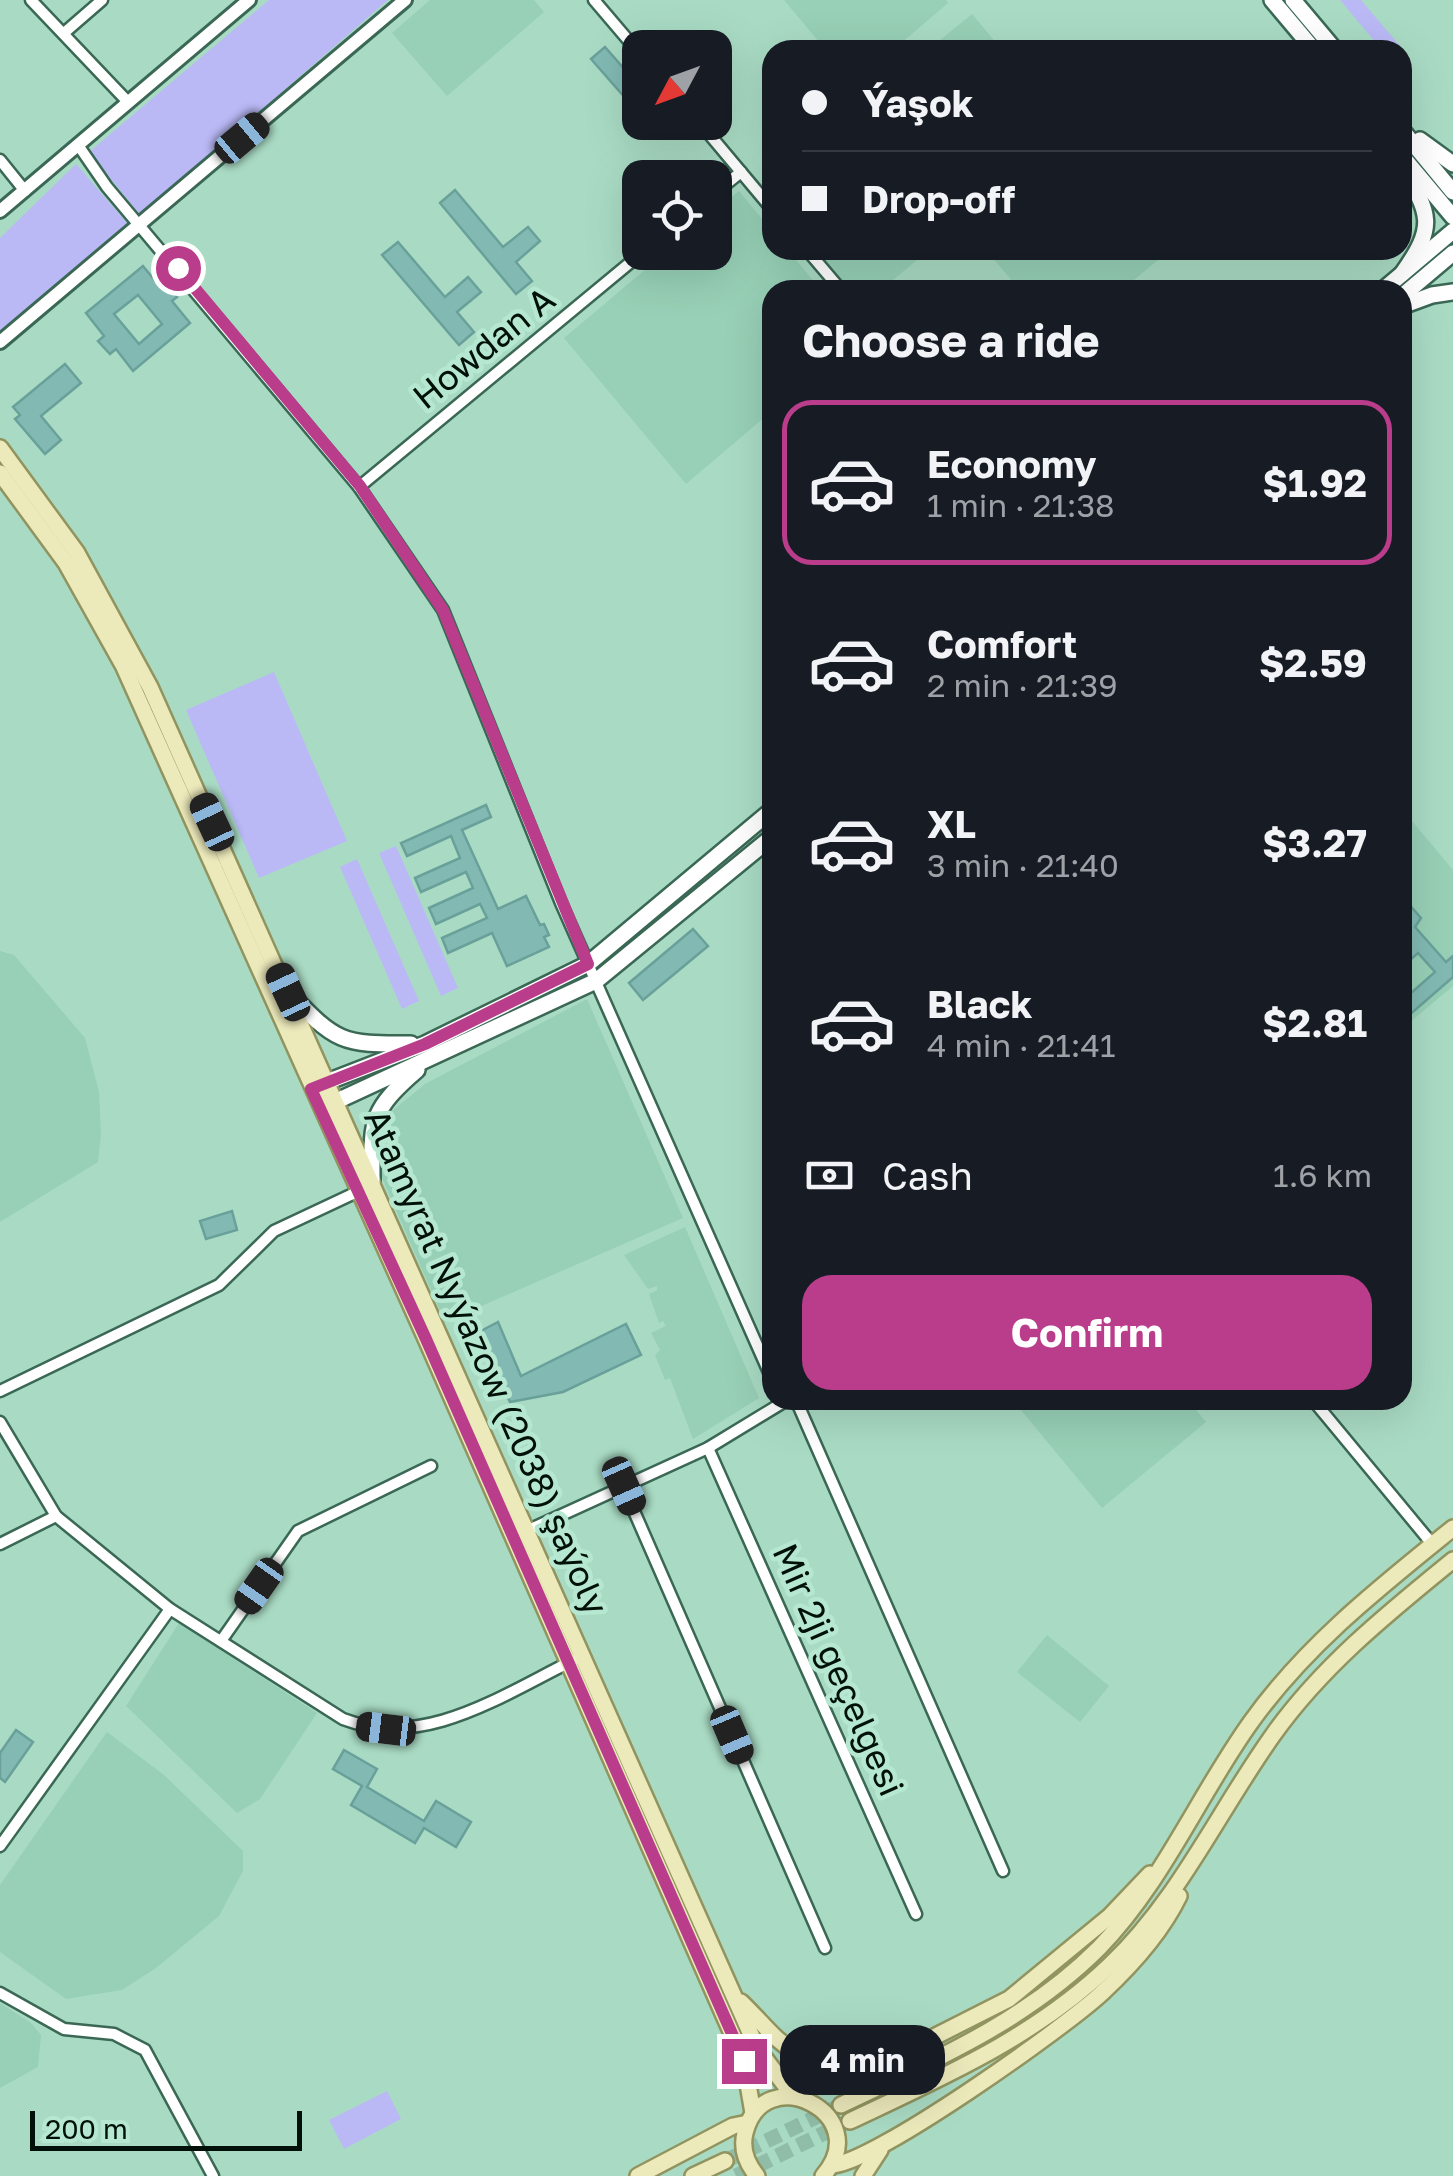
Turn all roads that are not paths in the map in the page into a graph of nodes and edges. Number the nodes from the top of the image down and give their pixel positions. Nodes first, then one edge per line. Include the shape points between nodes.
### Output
1 (31, 0) edge
2 (102, 0) edge
3 (249, 0) edge
4 (404, 0) edge
5 (594, 0) edge
6 (1272, 0) edge
7 (1293, 0) edge
8 (64, 32) junction
9 (622, 33) edge
10 (1306, 40) edge
11 (1327, 40) edge
12 (128, 102) junction
13 (1412, 135) edge
14 (714, 140) edge
15 (1412, 141) edge
16 (78, 145) junction
17 (0, 160) edge
18 (1453, 164) edge
19 (1412, 168) edge
20 (741, 172) junction
21 (732, 179) edge
22 (1412, 183) edge
23 (24, 190) junction
24 (1453, 192) edge
25 (762, 197) edge
26 (0, 212) edge
27 (1453, 217) edge
28 (140, 224) junction
29 (1453, 231) edge
30 (1453, 253) edge
31 (1412, 259) edge
32 (816, 260) edge
33 (1411, 260) edge
34 (622, 270) edge
35 (1402, 274) junction
36 (832, 280) edge
37 (1395, 280) edge
38 (1412, 288) edge
39 (1453, 292) edge
40 (1412, 302) edge
41 (0, 342) edge
42 (0, 448) edge
43 (0, 473) edge
44 (360, 486) junction
45 (762, 818) edge
46 (762, 845) edge
47 (588, 964) junction
48 (596, 981) junction
49 (288, 992) junction
50 (428, 1051) junction
51 (327, 1082) junction
52 (311, 1089) junction
53 (337, 1101) junction
54 (320, 1109) junction
55 (364, 1188) junction
56 (762, 1356) edge
57 (0, 1391) edge
58 (769, 1410) edge
59 (800, 1410) edge
60 (1322, 1410) edge
61 (0, 1422) edge
62 (708, 1448) junction
63 (431, 1466) dead end
64 (624, 1486) junction
65 (56, 1516) junction
66 (1453, 1528) edge
67 (519, 1534) junction
68 (0, 1544) edge
69 (1433, 1544) junction
70 (1453, 1560) edge
71 (170, 1610) junction
72 (221, 1641) junction
73 (577, 1659) junction
74 (0, 1846) edge
75 (1168, 1858) junction
76 (1196, 1861) junction
77 (1003, 1871) dead end
78 (916, 1914) dead end
79 (825, 1948) dead end
80 (0, 1993) edge
81 (736, 1996) junction
82 (854, 2062) junction
83 (794, 2097) junction
84 (841, 2105) tunnel mouth
85 (751, 2118) junction
86 (850, 2121) tunnel mouth
87 (886, 2144) junction
88 (725, 2161) tunnel mouth
89 (828, 2172) edge
90 (212, 2176) edge
91 (638, 2176) edge
92 (693, 2176) edge
93 (757, 2176) edge
94 (863, 2176) edge

1 - 8 street
2 - 8 street
3 - 12 street
4 - 28 street
5 - 9 street
6 - 10 main road
7 - 11 main road
8 - 12 street
12 - 16 street
13 - 18 main road
14 - 20 street
15 - 24 main road
16 - 23 street
16 - 28 street
17 - 23 street
19 - 27 main road
20 - 21 street
20 - 25 street
22 - 31 main road via 1428,223
23 - 26 street
28 - 41 street
28 - 44 street
29 - 35 main road
30 - 38 main road
32 - 36 street
33 - 35 main road
34 - 44 street, Howdan A
35 - 37 main road
39 - 40 main road
42 - 49 main road, Atamyrat Nyýazow (2038) şaýoly via 77,553 119,625
43 - 52 main road, Atamyrat Nyýazow (2038) şaýoly via 107,631
44 - 47 street via 443,610
45 - 47 main road
46 - 48 main road
47 - 48 street
47 - 50 main road
48 - 50 main road
48 - 56 street
49 - 50 main road via 343,1040
49 - 51 main road, Atamyrat Nyýazow (2038) şaýoly
50 - 51 main road
50 - 53 main road
50 - 55 main road via 373,1121
51 - 52 main road
51 - 53 main road, Atamyrat Nyýazow (2038) şaýoly
52 - 54 main road, Atamyrat Nyýazow (2038) şaýoly
53 - 54 main road
53 - 55 main road, Atamyrat Nyýazow (2038) şaýoly
54 - 55 main road, Atamyrat Nyýazow (2038) şaýoly
55 - 57 street via 274,1231 219,1285
55 - 67 main road, Atamyrat Nyýazow (2038) şaýoly
58 - 62 street
59 - 77 street
60 - 69 street
61 - 65 street
62 - 64 street
62 - 78 street, Mir 2ji geçelgesi
63 - 72 street via 298,1531
64 - 67 street
64 - 79 street
65 - 68 street
65 - 71 street
66 - 69 main road
67 - 73 main road, Atamyrat Nyýazow (2038) şaýoly
69 - 75 main road via 1289,1675 1224,1762
70 - 76 main road via 1362,1635 1300,1700 1250,1768
71 - 72 street
71 - 74 street
72 - 73 street via 343,1719 386,1729 420,1729 451,1718
73 - 81 main road, Atamyrat Nyýazow (2038) şaýoly
73 - 85 main road, Atamyrat Nyýazow (2038) şaýoly via 744,2061
75 - 82 main road via 1008,1999 934,2037
75 - 84 main road via 1120,1924 1038,2000 978,2038
76 - 86 main road via 1151,1922 1050,2016
76 - 87 main road via 1169,1917 1102,1993
80 - 90 street via 64,2030 114,2034 144,2050
81 - 82 main road via 793,2053 817,2062
81 - 83 main road, Atamyrat Nyýazow (2038) şaýoly via 757,2048
82 - 83 main road via 814,2078
83 - 85 main road via 772,2100
83 - 89 main road, Atamyrat Nyýazow (2038) şaýoly via 816,2104 831,2121 837,2143
85 - 91 main road
85 - 93 main road, Atamyrat Nyýazow (2038) şaýoly via 745,2155
87 - 89 main road
87 - 94 main road
88 - 92 main road

